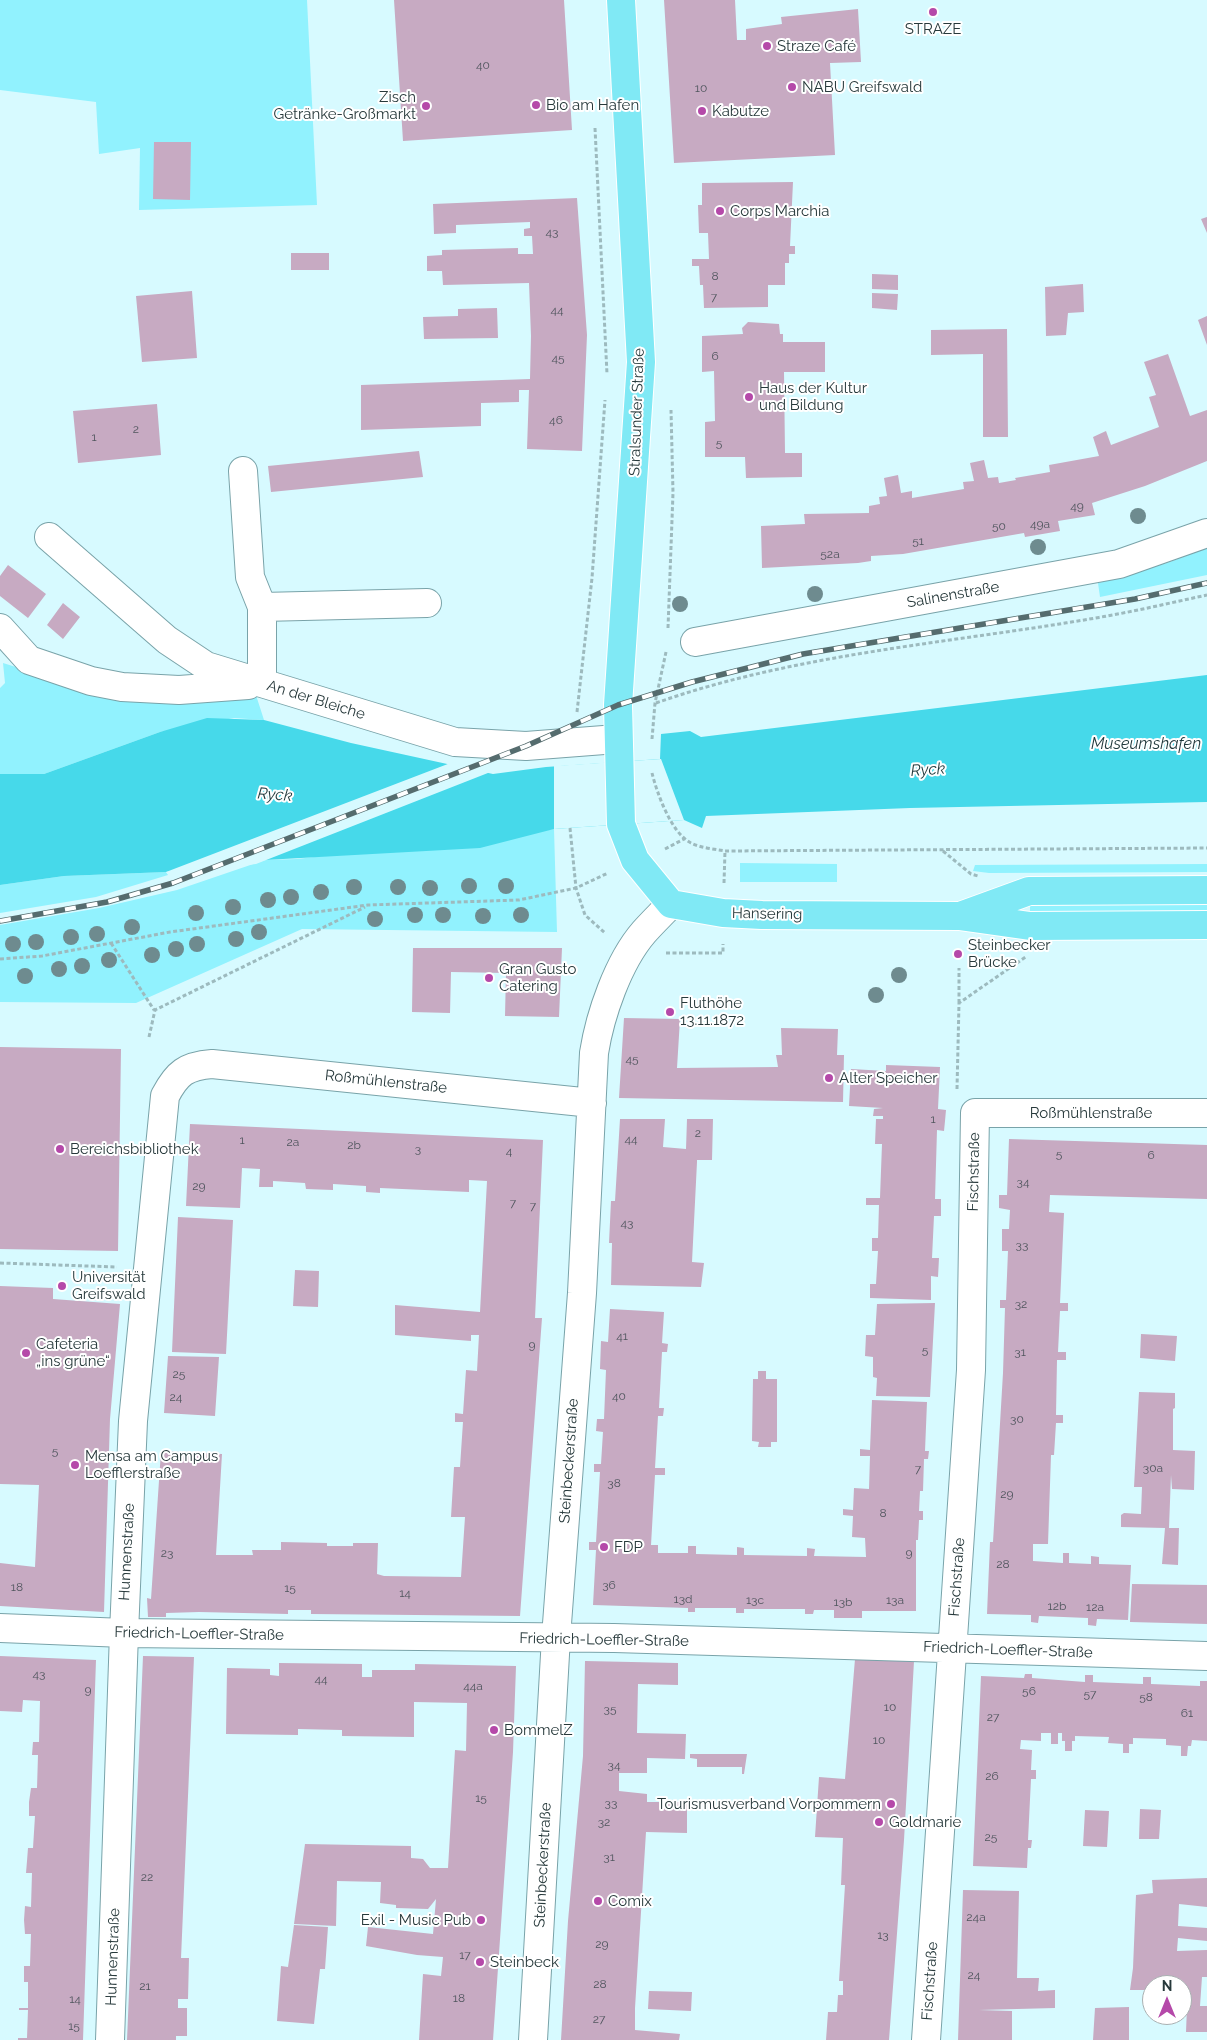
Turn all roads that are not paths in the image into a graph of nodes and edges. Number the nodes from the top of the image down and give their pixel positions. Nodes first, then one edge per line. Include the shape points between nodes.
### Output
1 (621, 0) edge
2 (243, 471) dead end
3 (1207, 533) edge
4 (48, 537) dead end
5 (427, 603) dead end
6 (262, 607) junction
7 (0, 628) edge
8 (695, 642) dead end
9 (262, 683) junction
10 (618, 751) junction
11 (1207, 890) edge
12 (671, 904) junction
13 (959, 916) junction
14 (1207, 925) edge
15 (182, 1072) joint
16 (592, 1103) junction
17 (976, 1113) joint
18 (1207, 1113) edge
19 (0, 1628) edge
20 (124, 1633) junction
21 (556, 1638) junction
22 (952, 1649) junction
23 (1207, 1656) edge
24 (110, 2040) edge
25 (533, 2040) edge
26 (926, 2040) edge

1 - 10 main road, Stralsunder Straße via 641,362 618,705
2 - 6 street via 250,577
3 - 8 street, Salinenstraße via 1119,564
4 - 9 street via 167,640 206,666
5 - 6 street
6 - 9 street
7 - 9 street, An der Bleiche via 29,660 91,681 122,687 179,690
9 - 10 street, An der Bleiche via 455,742 526,746 573,742
10 - 12 main road, Stralsunder Straße via 621,824 635,860
11 - 13 main road, Hansering via 1029,891
12 - 13 main road, Hansering via 723,913 762,915
12 - 16 street, Steinbeckerstraße via 643,933 607,999 598,1024
13 - 14 main road, Hansering via 1030,926
15 - 16 street, Roßmühlenstraße via 196,1065 248,1062
15 - 20 street, Hunnenstraße via 165,1096 133,1421
16 - 21 street, Steinbeckerstraße via 582,1293
17 - 18 street, Roßmühlenstraße
17 - 22 street, Fischstraße via 971,1370
19 - 20 street, Friedrich-Loeffler-Straße
20 - 21 street, Friedrich-Loeffler-Straße
20 - 24 street, Hunnenstraße
21 - 22 street, Friedrich-Loeffler-Straße
21 - 25 street, Steinbeckerstraße
22 - 23 street, Friedrich-Loeffler-Straße
22 - 26 street, Fischstraße

